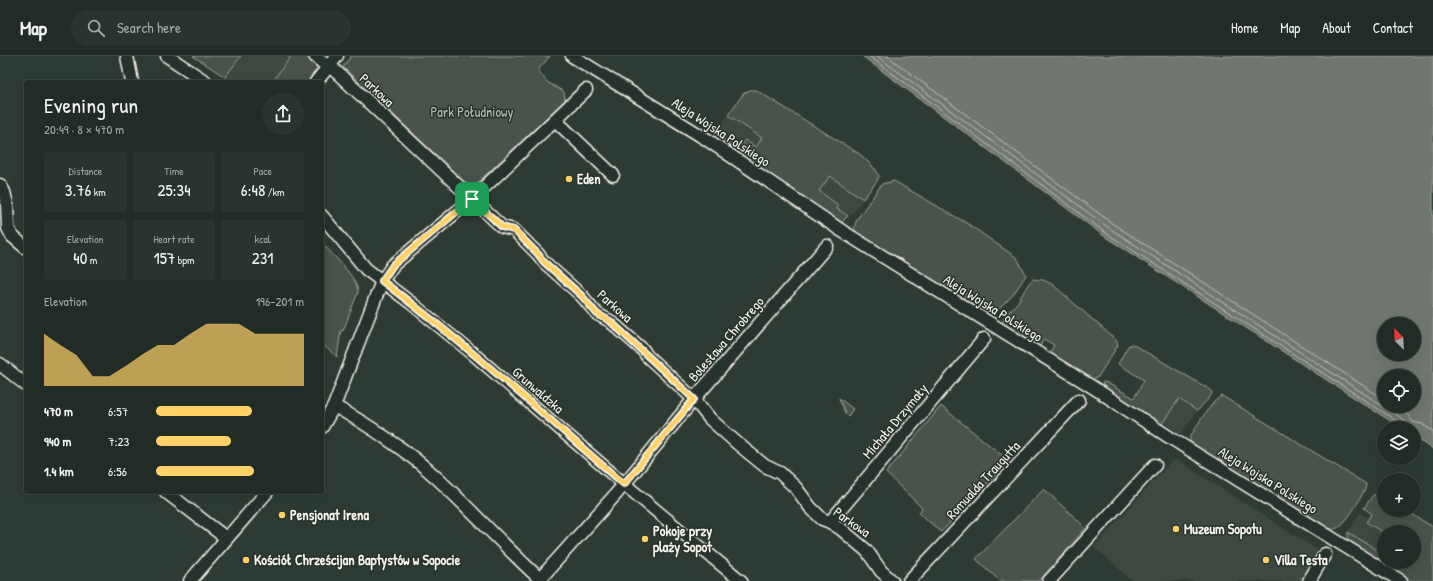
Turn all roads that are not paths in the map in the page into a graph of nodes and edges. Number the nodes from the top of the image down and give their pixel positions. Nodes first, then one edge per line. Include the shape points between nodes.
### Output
1 (127, 56) edge
2 (167, 56) edge
3 (315, 56) edge
4 (337, 56) edge
5 (572, 56) edge
6 (330, 66) junction
7 (132, 80) edge
8 (203, 80) edge
9 (318, 80) edge
10 (586, 90) dead end
11 (555, 120) junction
12 (613, 174) dead end
13 (0, 185) edge
14 (472, 199) junction
15 (324, 218) edge
16 (24, 246) edge
17 (827, 246) dead end
18 (382, 281) junction
19 (984, 339) dead end
20 (0, 364) edge
21 (24, 383) edge
22 (694, 399) junction
23 (1079, 400) dead end
24 (334, 406) junction
25 (324, 424) edge
26 (1155, 464) dead end
27 (624, 484) junction
28 (169, 494) edge
29 (265, 494) edge
30 (830, 522) junction
31 (226, 538) junction
32 (1324, 554) dead end
33 (734, 579) edge
34 (539, 580) edge
35 (190, 581) edge
36 (892, 581) edge
37 (909, 581) edge
38 (1049, 581) edge
39 (1309, 581) edge
40 (1401, 581) edge

1 - 7 street
2 - 8 street
3 - 6 street, Parkowa
4 - 6 street
5 - 40 street, Aleja Wojska Polskiego via 706,139 848,235
6 - 9 street
6 - 14 street, Parkowa
10 - 11 street
11 - 12 street
11 - 14 street
13 - 16 street via 7,204 8,228 12,236
14 - 18 street via 393,265
14 - 22 street, Parkowa via 502,227 514,230 597,314 610,321
15 - 18 street, Grunwaldzka via 358,261
17 - 22 street, Bolesława Chrobrego
18 - 24 street
18 - 27 street, Grunwaldzka via 465,348
19 - 30 street, Michała Drzymały
20 - 21 street
22 - 27 street, Bolesława Chrobrego
22 - 30 street, Parkowa via 710,419 764,466 780,473 822,519
23 - 37 street, Romualda Traugutta
24 - 25 street
24 - 34 street via 408,454 437,478
26 - 38 street
27 - 33 street, Grunwaldzka
27 - 34 street, Bolesława Chrobrego
28 - 31 street
29 - 31 street
30 - 36 street, Parkowa via 867,551 881,571
31 - 35 street
32 - 39 street

